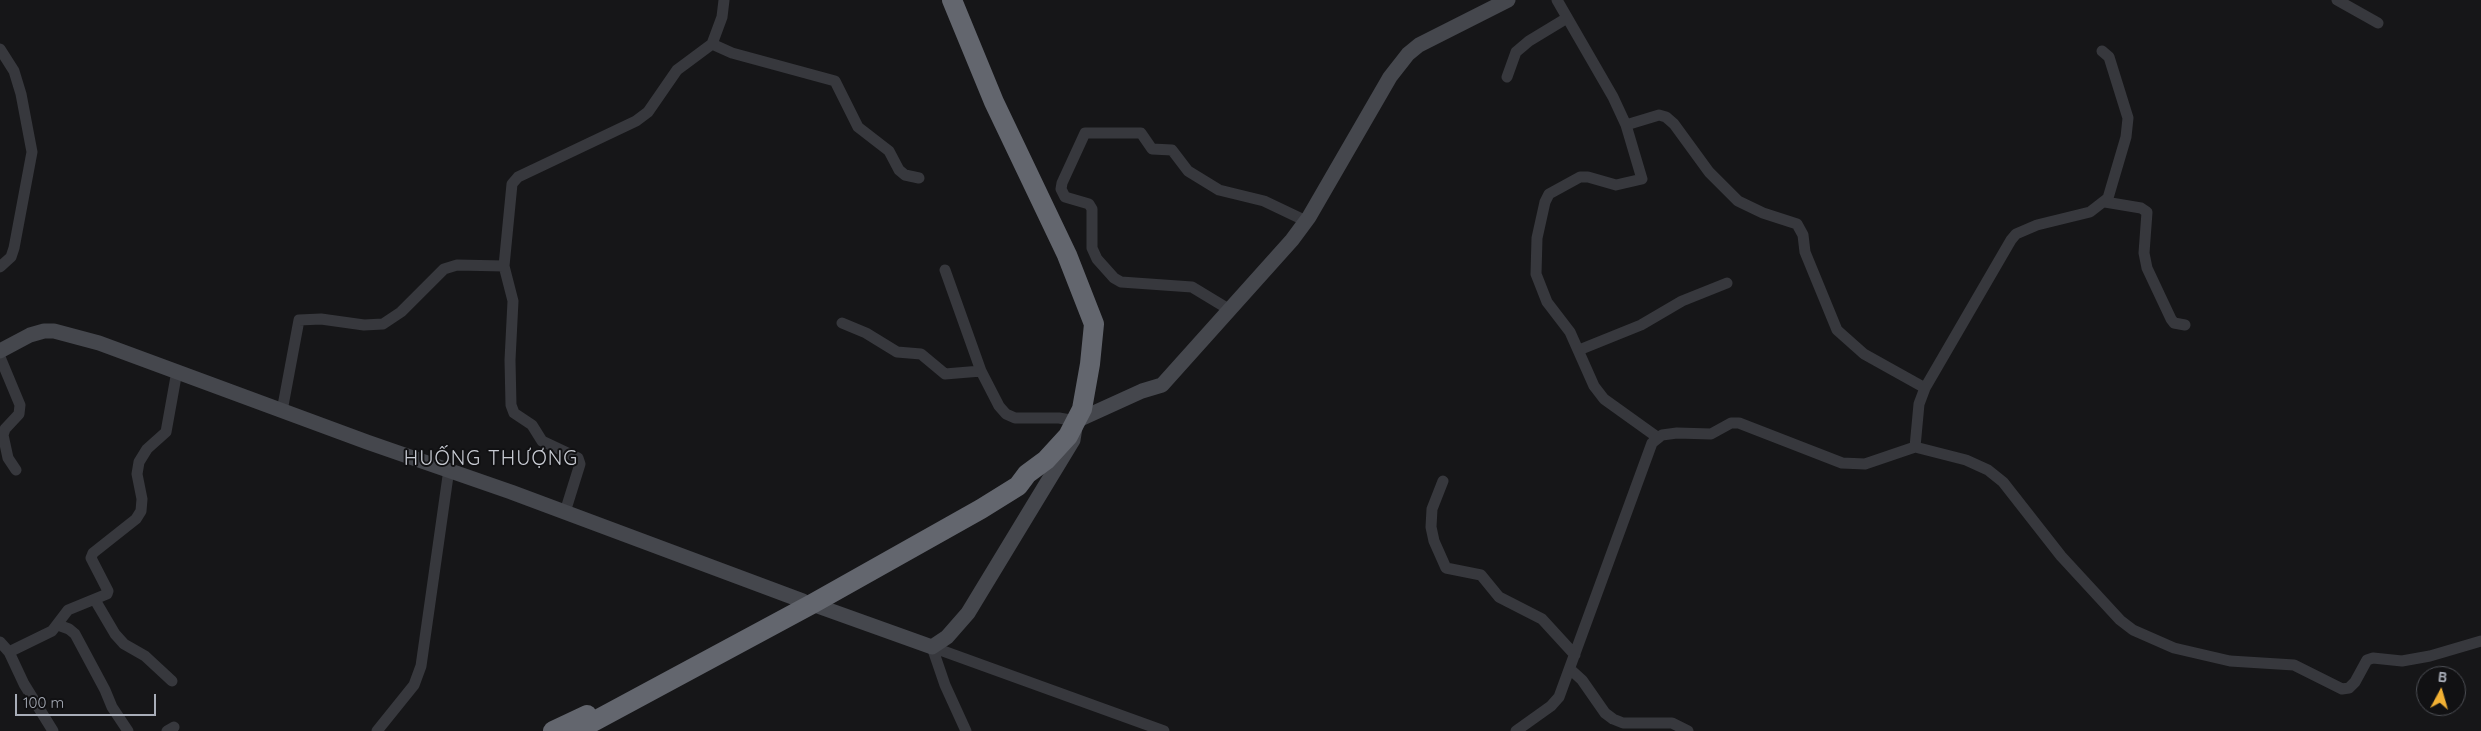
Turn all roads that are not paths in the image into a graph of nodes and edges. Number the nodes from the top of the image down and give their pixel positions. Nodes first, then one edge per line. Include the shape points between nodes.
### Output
1 (724, 0) edge
2 (943, 0) edge
3 (952, 0) edge
4 (1508, 0) edge
5 (1557, 0) edge
6 (2337, 0) edge
7 (1567, 18) junction
8 (2378, 23) dead end
9 (712, 44) junction
10 (0, 49) edge
11 (2102, 51) dead end
12 (1507, 77) dead end
13 (1626, 125) junction
14 (919, 178) dead end
15 (2105, 202) junction
16 (1306, 221) junction
17 (504, 266) junction
18 (0, 268) edge
19 (945, 270) dead end
20 (1727, 283) dead end
21 (1230, 310) junction
22 (842, 323) dead end
23 (2185, 325) dead end
24 (1092, 334) junction
25 (1580, 350) junction
26 (0, 352) edge
27 (981, 370) junction
28 (177, 371) junction
29 (1924, 388) junction
30 (282, 411) junction
31 (1076, 421) junction
32 (1657, 437) junction
33 (1916, 447) junction
34 (449, 469) junction
35 (16, 470) dead end
36 (1443, 481) dead end
37 (566, 512) junction
38 (95, 600) junction
39 (808, 603) junction
40 (58, 625) junction
41 (2481, 641) edge
42 (0, 642) edge
43 (932, 646) junction
44 (9, 652) junction
45 (1575, 654) junction
46 (700, 661) junction
47 (1570, 670) junction
48 (172, 681) dead end
49 (379, 728) edge
50 (53, 731) edge
51 (128, 731) edge
52 (393, 731) edge
53 (553, 731) edge
54 (576, 731) edge
55 (966, 731) edge
56 (1164, 731) edge
57 (1516, 731) edge
58 (1688, 731) edge

1 - 9 street via 722,17
2 - 24 highway via 1015,175 1054,254 1083,326
3 - 24 highway via 994,102 1071,263 1094,324
4 - 16 street via 1419,45 1408,54 1390,76
5 - 7 street
6 - 8 street
7 - 12 street via 1516,52
7 - 13 street
9 - 14 street via 765,63 835,81 858,127 890,150 899,170
9 - 17 street via 677,70 648,112 636,121 514,180
10 - 18 street via 14,71 32,152 14,248 11,257
11 - 15 street via 2108,57 2128,118 2126,137
13 - 25 street via 1642,179 1616,185 1580,177 1557,189 1545,202 1537,238 1534,262 1539,286
13 - 29 street via 1653,116 1666,117 1738,201 1797,224 1803,235 1805,252 1838,330 1864,354
15 - 23 street via 2141,208 2147,212 2146,268 2171,319
15 - 29 street via 2090,212 2036,225 2016,234
16 - 21 street
16 - 21 street via 1264,201 1219,190 1188,171 1172,150 1152,149 1141,133 1085,133 1061,189 1065,197 1089,204 1092,209 1092,248 1097,259 1121,282 1192,286
17 - 30 street via 450,266 401,312 383,324 299,320
17 - 37 street via 513,301 511,406 514,413 532,425 542,441 578,458 580,464
19 - 27 street
20 - 25 street via 1682,301 1641,325
21 - 31 street via 1162,385
22 - 27 street via 897,352 921,354 945,374
24 - 31 highway via 1087,382 1082,409
25 - 32 street via 1586,371 1604,398
26 - 28 street via 30,335 54,331 99,343
26 - 35 street via 20,404 19,414 3,434 8,458
27 - 31 street via 1006,414
28 - 30 street
28 - 38 street via 166,432 147,448 139,462 141,511 91,558 108,591
29 - 33 street via 1919,404
30 - 34 street
31 - 39 highway via 1068,436 1046,460 1027,474 1013,478
31 - 43 street via 1073,440 968,613 958,628
32 - 33 street via 1677,433 1710,434 1739,423 1842,463 1856,465
32 - 45 street via 1637,481
33 - 41 street via 1966,460 1988,470 2003,482 2061,556 2120,620 2133,630 2174,648 2230,661 2294,665 2342,689 2350,688 2367,660 2430,656
34 - 37 street
34 - 49 street via 421,666 414,685
36 - 45 street via 1432,509 1431,527 1446,568 1481,575 1499,597 1542,619
37 - 39 street
38 - 40 street via 68,610
38 - 48 street via 124,644 145,656
39 - 43 street
39 - 46 highway
40 - 44 street
40 - 51 street via 75,634 112,707
42 - 44 street
43 - 55 street
43 - 56 street
44 - 50 street
45 - 47 street
46 - 53 highway
46 - 54 highway
47 - 57 street via 1559,697
47 - 58 street via 1613,719 1623,723 1672,723
49 - 52 street

